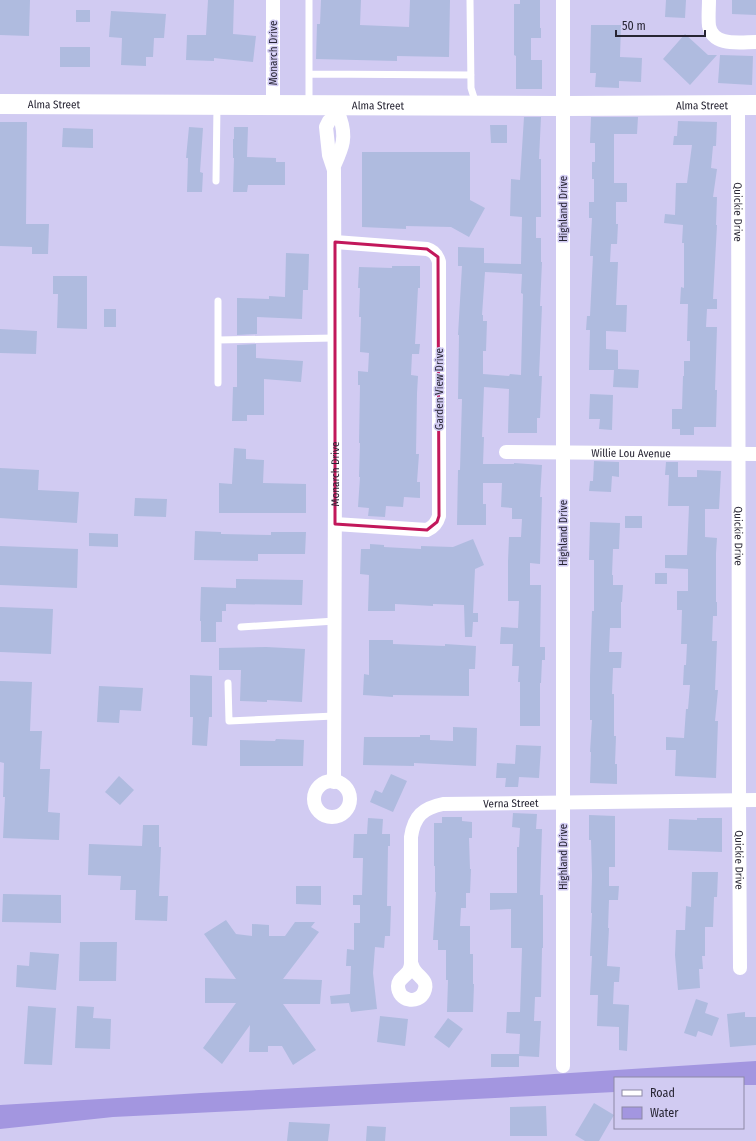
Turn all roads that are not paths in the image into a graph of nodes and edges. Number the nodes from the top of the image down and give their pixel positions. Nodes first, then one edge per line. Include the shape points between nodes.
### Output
1 (273, 0) edge
2 (309, 0) edge
3 (470, 0) edge
4 (563, 0) edge
5 (709, 0) edge
6 (756, 42) edge
7 (309, 74) junction
8 (471, 75) junction
9 (0, 104) edge
10 (217, 105) junction
11 (747, 105) edge
12 (273, 106) junction
13 (309, 106) junction
14 (476, 106) junction
15 (563, 106) junction
16 (336, 111) junction
17 (216, 181) dead end
18 (335, 242) junction
19 (218, 301) dead end
20 (335, 338) junction
21 (218, 340) junction
22 (218, 383) dead end
23 (506, 452) dead end
24 (563, 452) junction
25 (738, 454) junction
26 (756, 454) edge
27 (335, 524) junction
28 (335, 620) junction
29 (241, 626) dead end
30 (228, 683) dead end
31 (334, 716) junction
32 (334, 782) dead end
33 (739, 800) junction
34 (756, 800) edge
35 (563, 803) junction
36 (412, 963) dead end
37 (740, 968) dead end
38 (563, 1066) dead end

1 - 12 street, Monarch Drive
2 - 7 lane
3 - 8 lane
4 - 15 street, Highland Drive
5 - 6 street via 709,26 715,37 728,42
7 - 8 lane
7 - 13 lane
8 - 14 lane via 471,88
9 - 10 street, Alma Street
10 - 12 street, Alma Street
10 - 17 lane
11 - 15 street, Alma Street
11 - 25 street, Quickie Drive
12 - 13 street, Alma Street
13 - 16 street, Alma Street
14 - 15 street, Alma Street
14 - 16 street, Alma Street
15 - 24 street, Highland Drive
16 - 18 street, Monarch Drive via 326,127 329,156 334,166
18 - 20 street, Monarch Drive
18 - 27 street, Garden View Drive via 427,248 438,257 439,516 438,522 427,530
19 - 21 lane
20 - 21 lane
20 - 27 street, Monarch Drive
21 - 22 lane
23 - 24 street, Willie Lou Avenue
24 - 25 street, Willie Lou Avenue
24 - 35 street, Highland Drive
25 - 26 street, Willie Lou Avenue
25 - 33 street, Quickie Drive
27 - 28 street, Monarch Drive
28 - 29 lane
28 - 31 street, Monarch Drive
30 - 31 lane via 229,721
31 - 32 street, Monarch Drive
33 - 34 street, Verna Street
33 - 35 street, Verna Street
33 - 37 street, Quickie Drive
35 - 36 street, Verna Street via 444,804 433,806 420,814 412,828 411,837
35 - 38 street, Highland Drive

